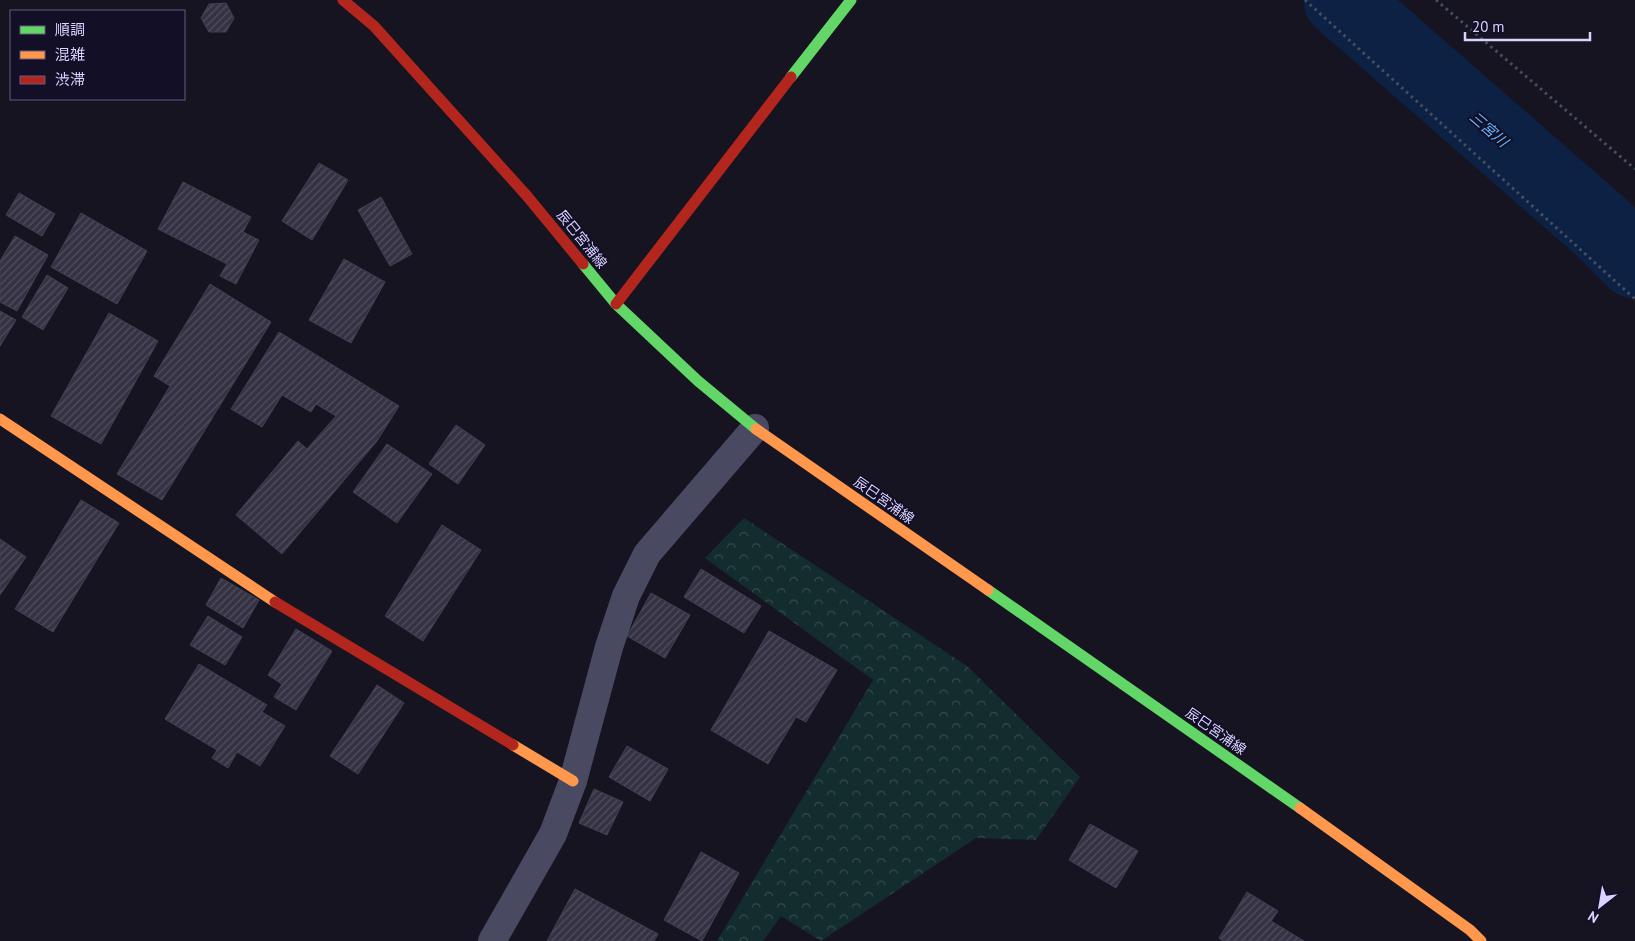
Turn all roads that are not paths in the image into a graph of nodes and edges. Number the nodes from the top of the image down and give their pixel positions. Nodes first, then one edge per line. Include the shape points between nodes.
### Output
1 (343, 0) edge
2 (851, 0) edge
3 (616, 304) junction
4 (0, 419) edge
5 (755, 428) junction
6 (574, 781) junction
7 (492, 941) edge
8 (1481, 941) edge

1 - 3 main road, 辰巳宮浦線 via 374,26 527,196
2 - 3 main road
3 - 5 main road, 辰巳宮浦線 via 698,381
4 - 6 main road via 280,605
5 - 6 street via 647,554 626,596 609,647
5 - 8 main road, 辰巳宮浦線 via 1302,810
6 - 7 street via 553,834

